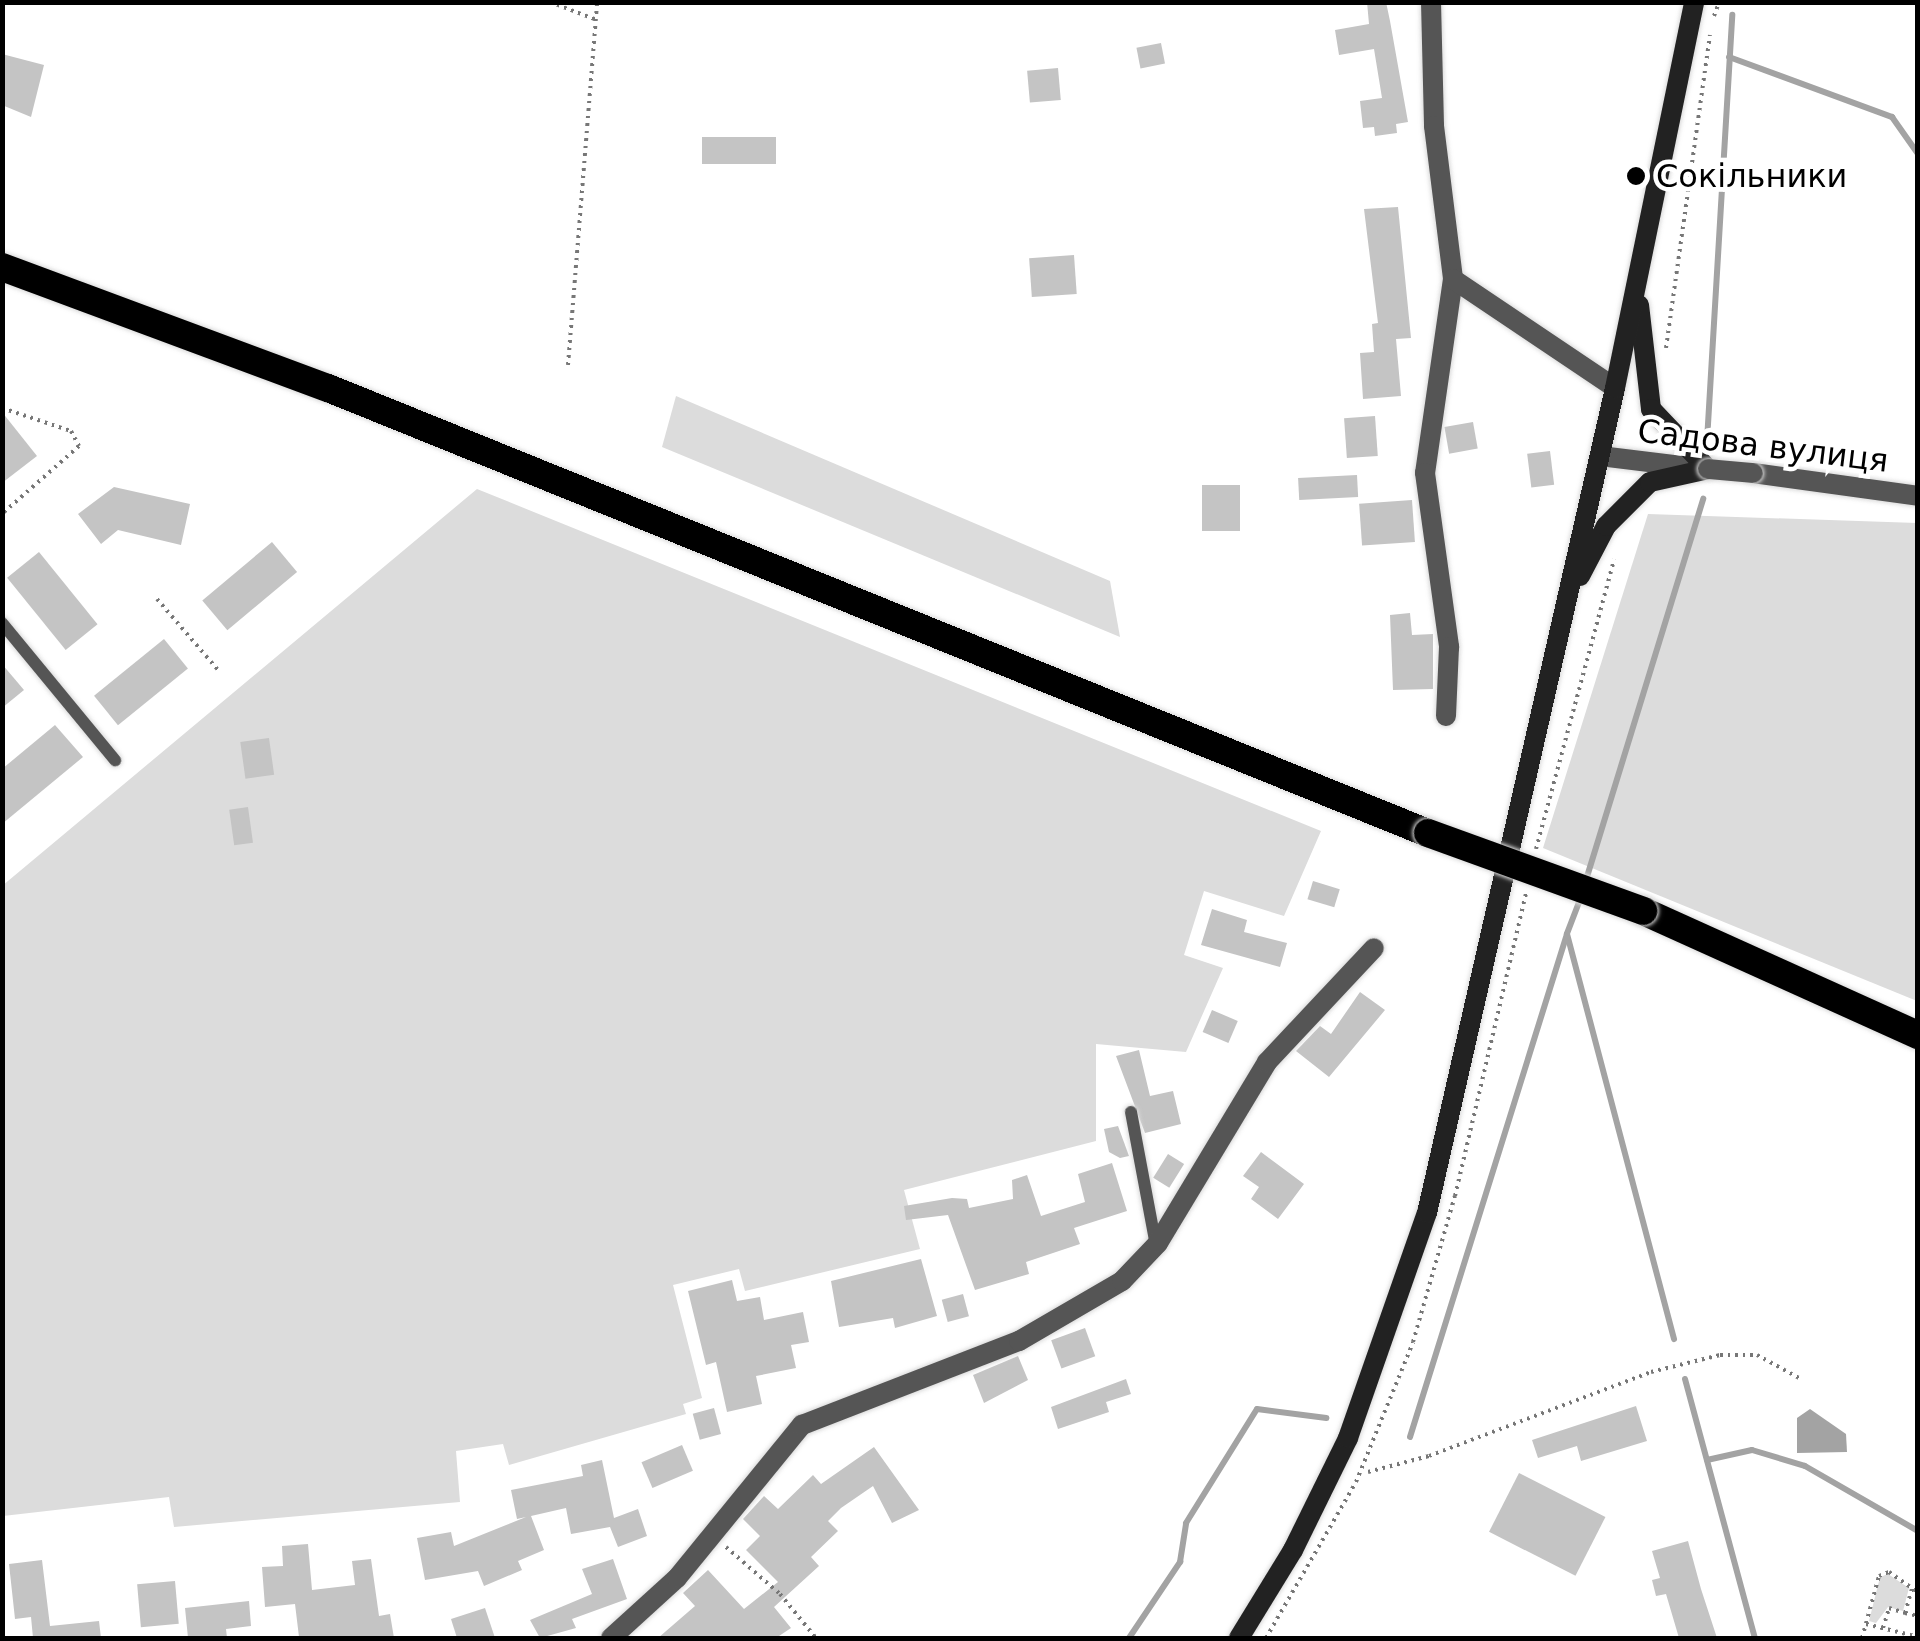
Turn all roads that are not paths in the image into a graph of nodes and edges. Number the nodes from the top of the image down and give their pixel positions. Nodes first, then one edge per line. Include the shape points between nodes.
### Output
1 (1431, 2) edge
2 (1694, 2) edge
3 (2, 255) edge
4 (2, 266) edge
5 (1453, 279) junction
6 (1638, 286) junction
7 (106, 304) junction
8 (1615, 388) junction
9 (1600, 456) junction
10 (1708, 469) junction
11 (1918, 496) edge
12 (1566, 604) junction
13 (2, 623) edge
14 (1446, 716) dead end
15 (114, 760) dead end
16 (1374, 948) dead end
17 (1918, 1035) edge
18 (1131, 1112) dead end
19 (1156, 1246) junction
20 (611, 1638) edge
21 (1239, 1638) edge

1 - 5 street via 1434,126
2 - 6 main road
3 - 7 highway
4 - 7 highway
5 - 8 street
5 - 14 street via 1425,473 1449,647
6 - 8 main road
6 - 10 main road via 1651,410
7 - 17 highway, bridge via 1428,833 1644,911
8 - 9 main road
9 - 10 street, Садова вулиця
9 - 12 main road
10 - 11 street, Садова вулиця, bridge
10 - 12 main road via 1650,482 1623,505
12 - 21 main road via 1450,1121 1402,1297 1321,1497
13 - 15 lane
16 - 19 street via 1260,1070
18 - 19 lane
19 - 20 street via 1109,1291 1029,1336 811,1419 669,1586

